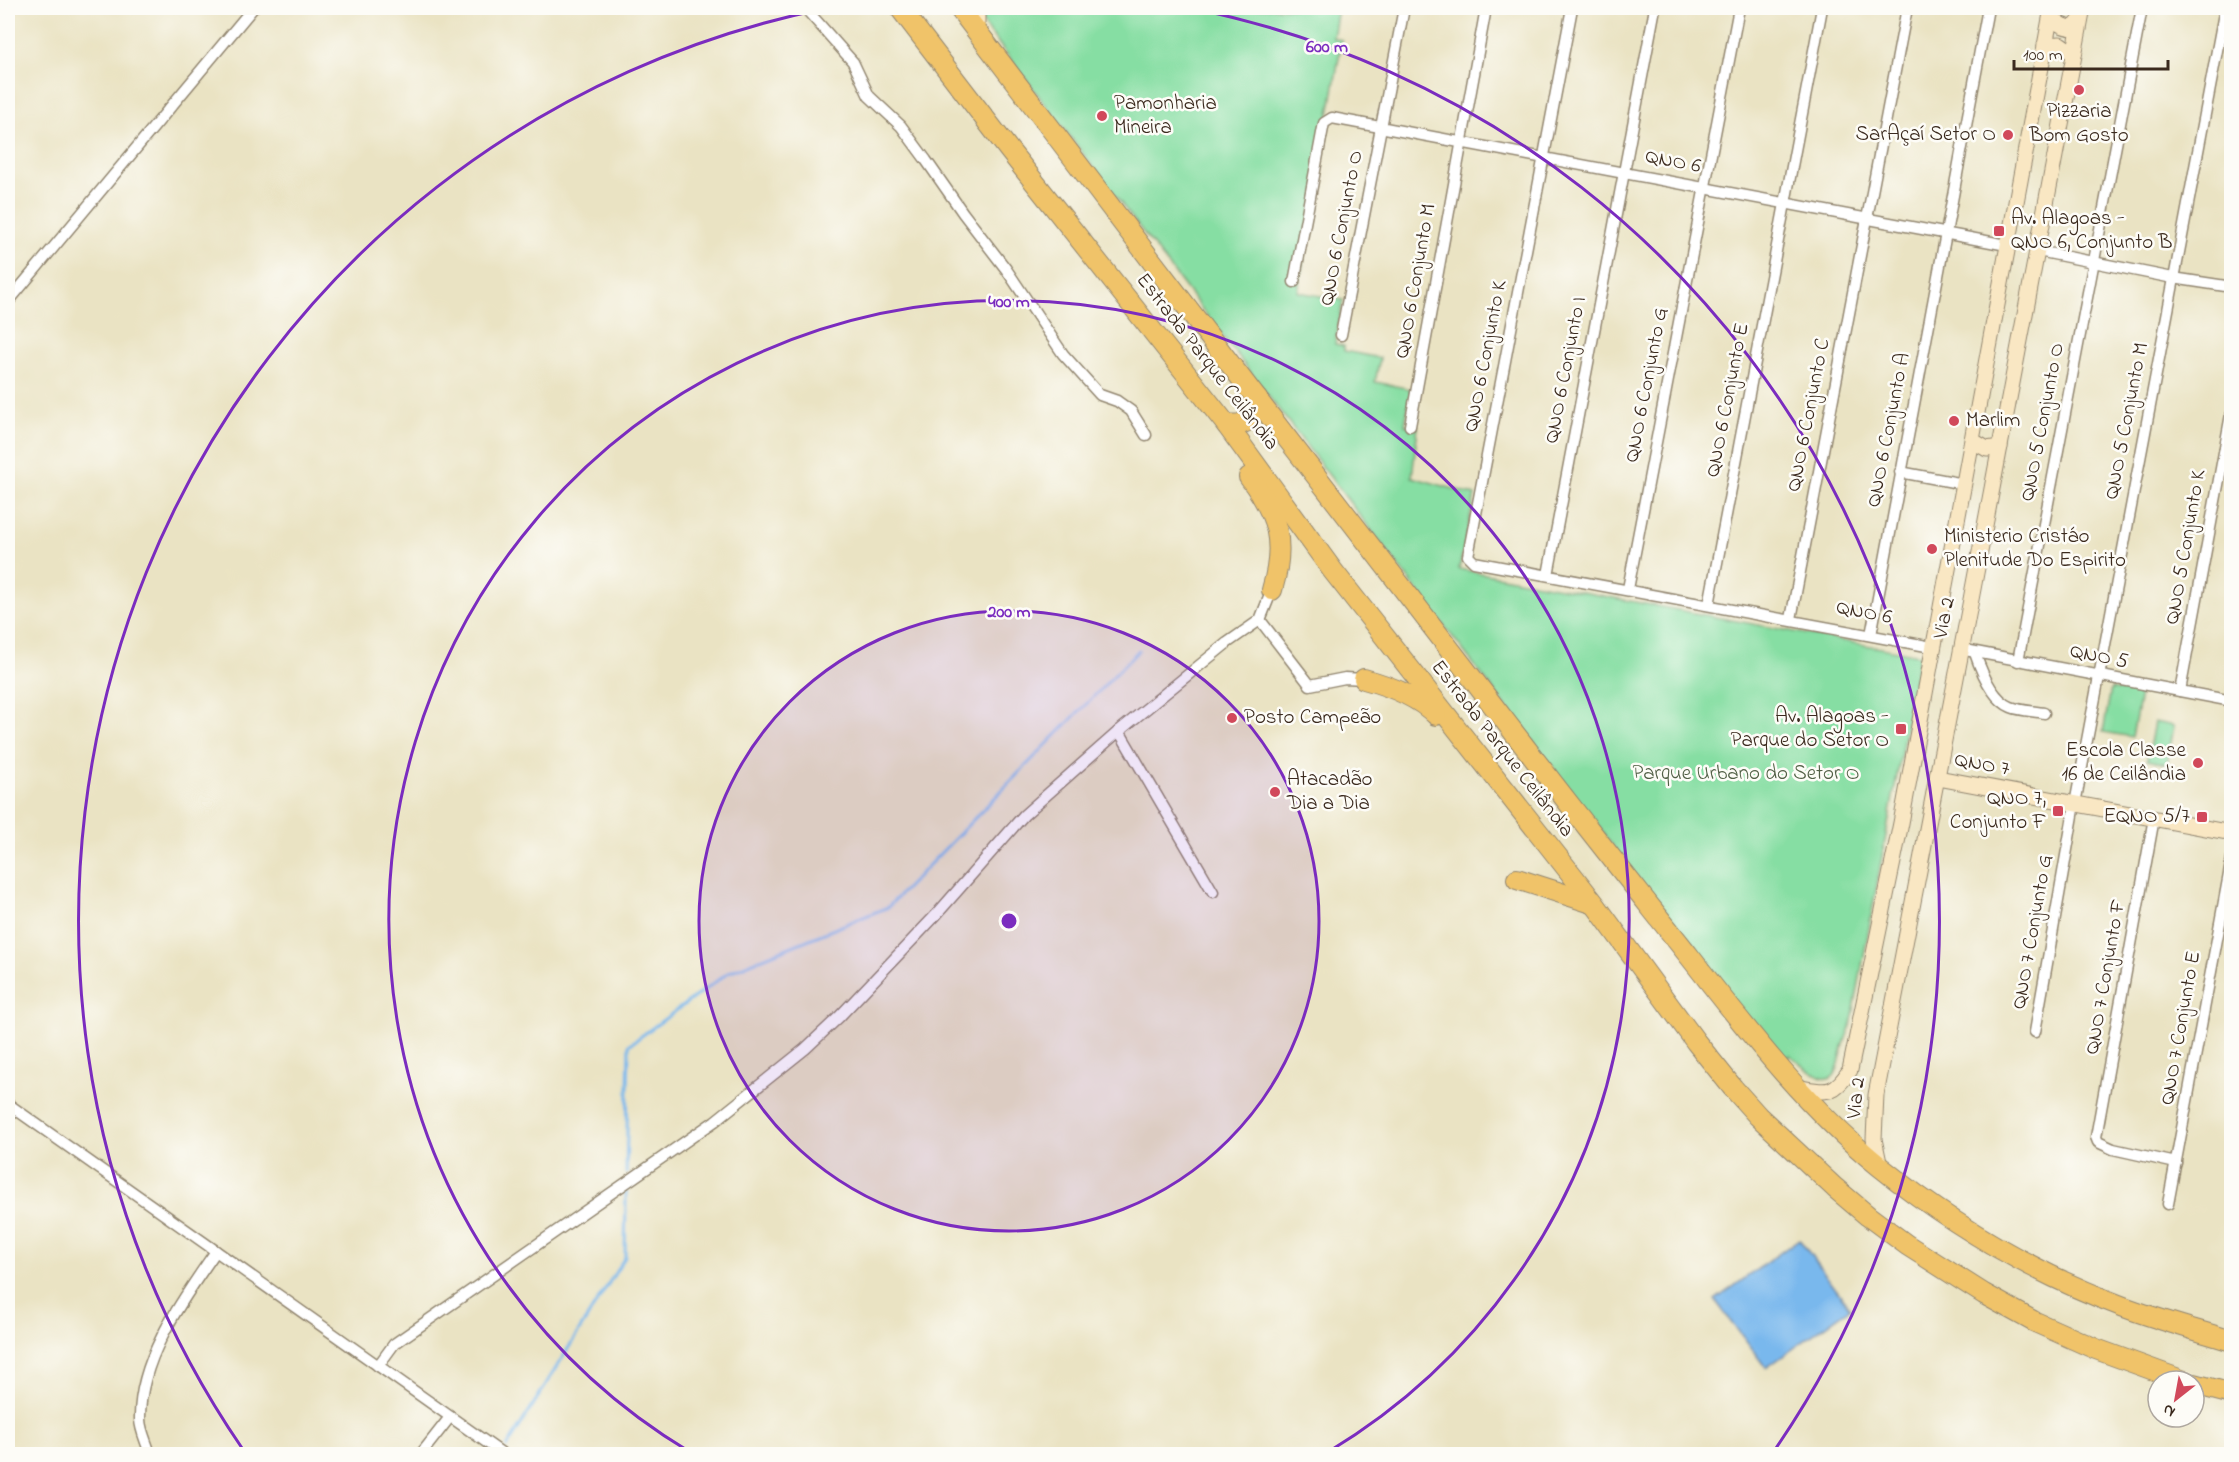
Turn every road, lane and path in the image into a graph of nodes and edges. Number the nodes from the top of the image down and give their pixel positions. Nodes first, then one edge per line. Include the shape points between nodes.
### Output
1 (253, 8) edge
2 (805, 8) edge
3 (900, 8) edge
4 (958, 8) edge
5 (977, 8) edge
6 (1404, 8) edge
7 (1486, 8) edge
8 (1572, 8) edge
9 (1655, 8) edge
10 (1739, 8) edge
11 (1822, 8) edge
12 (1906, 8) edge
13 (1988, 8) edge
14 (2142, 8) edge
15 (2225, 8) edge
16 (2052, 11) edge
17 (2081, 14) edge
18 (977, 32) junction
19 (2045, 45) junction
20 (2073, 54) junction
21 (1381, 128) junction
22 (1460, 143) junction
23 (1543, 159) junction
24 (1623, 173) junction
25 (1704, 188) junction
26 (1785, 203) junction
27 (1866, 219) junction
28 (1946, 233) junction
29 (2007, 245) junction
30 (2038, 251) junction
31 (2094, 262) junction
32 (2173, 278) junction
33 (1293, 282) dead end
34 (2232, 287) edge
35 (8, 302) edge
36 (1341, 335) dead end
37 (1181, 366) junction
38 (1257, 399) junction
39 (2232, 410) edge
40 (1226, 424) junction
41 (1410, 426) dead end
42 (1146, 435) dead end
43 (1973, 441) junction
44 (2000, 447) junction
45 (1968, 467) junction
46 (1900, 472) junction
47 (1996, 473) junction
48 (1964, 484) junction
49 (1471, 559) joint
50 (1548, 575) junction
51 (1272, 590) joint
52 (1628, 590) junction
53 (1709, 605) junction
54 (1791, 619) junction
55 (1260, 620) junction
56 (1871, 634) junction
57 (1932, 647) junction
58 (1968, 651) junction
59 (2018, 661) junction
60 (2098, 677) junction
61 (1364, 679) joint
62 (2180, 691) junction
63 (2232, 701) edge
64 (2044, 713) dead end
65 (1119, 731) junction
66 (1476, 755) junction
67 (1938, 778) junction
68 (2075, 804) junction
69 (2154, 818) junction
70 (1901, 823) junction
71 (1926, 827) junction
72 (2232, 833) edge
73 (2232, 858) edge
74 (1518, 879) dead end
75 (1213, 892) dead end
76 (1594, 903) junction
77 (2035, 1032) dead end
78 (1796, 1087) junction
79 (8, 1104) edge
80 (2176, 1163) junction
81 (1880, 1167) junction
82 (2168, 1204) dead end
83 (216, 1251) junction
84 (2232, 1341) edge
85 (378, 1366) junction
86 (2151, 1369) edge
87 (2206, 1388) edge
88 (2206, 1390) edge
89 (2232, 1394) edge
90 (2232, 1401) edge
91 (450, 1417) junction
92 (150, 1455) edge
93 (420, 1455) edge
94 (503, 1455) edge

1 - 35 street
2 - 42 street via 853,62 868,96 901,126 927,160 1063,354 1101,395 1131,411
3 - 37 highway, Estrada Parque Ceilândia
4 - 18 highway, Estrada Parque Ceilândia
5 - 18 main road
6 - 21 street, QNO 6 Conjunto O
7 - 22 street, QNO 6 Conjunto M
8 - 23 street, QNO 6 Conjunto K
9 - 24 street, QNO 6 Conjunto I
10 - 25 street, QNO 6 Conjunto G
11 - 26 street, QNO 6 Conjunto E
12 - 27 street, QNO 6 Conjunto C
13 - 28 street, QNO 6 Conjunto A
14 - 31 street, QNO 5 Conjunto O
15 - 32 street, QNO 5 Conjunto M
16 - 17 main road via 2063,27 2074,28
16 - 19 main road, Via 2
17 - 20 main road, Via 2
18 - 38 highway, Estrada Parque Ceilândia
19 - 20 main road via 2060,44
19 - 29 main road, Via 2
20 - 30 main road, Via 2
21 - 22 street, QNO 6
21 - 33 street, QNO 6 via 1332,118 1324,123
21 - 36 street, QNO 6 Conjunto O
22 - 23 street, QNO 6
22 - 41 street, QNO 6 Conjunto M
23 - 24 street, QNO 6
23 - 49 street, QNO 6 Conjunto K via 1469,552
24 - 25 street, QNO 6
24 - 50 street, QNO 6 Conjunto I
25 - 26 street, QNO 6
25 - 52 street, QNO 6 Conjunto G
26 - 27 street, QNO 6
26 - 53 street, QNO 6 Conjunto E
27 - 28 street, QNO 6
27 - 54 street, QNO 6 Conjunto C
28 - 29 street, QNO 6
28 - 46 street, QNO 6 Conjunto A
29 - 43 main road, Via 2
30 - 31 street
30 - 44 main road, Via 2
31 - 32 street
31 - 59 street, QNO 5 Conjunto O
32 - 34 street
32 - 60 street, QNO 5 Conjunto M
37 - 40 highway, Estrada Parque Ceilândia
37 - 51 highway via 1188,389 1273,518 1280,542 1280,564
38 - 40 highway via 1248,421 1242,425
38 - 78 highway, Estrada Parque Ceilândia via 1577,814
39 - 62 street, QNO 5 Conjunto K
40 - 66 highway, Estrada Parque Ceilândia via 1333,571
43 - 44 main road via 1987,449
43 - 45 main road, Via 2
44 - 47 main road, Via 2
45 - 47 main road via 1977,463
45 - 48 main road, Via 2
46 - 48 street
46 - 56 street, QNO 6 Conjunto A
47 - 58 main road, Via 2
48 - 57 main road, Via 2
49 - 50 street, QNO 6
50 - 52 street, QNO 6
51 - 55 street
52 - 53 street, QNO 6
53 - 54 street, QNO 6
54 - 56 street, QNO 6
55 - 61 street via 1310,685
55 - 65 street
56 - 57 street, QNO 6
57 - 70 main road, Via 2
58 - 59 street, QNO 5
58 - 64 street via 1997,696 2010,707
58 - 67 main road, Via 2
59 - 60 street, QNO 5
60 - 62 street, QNO 5
60 - 68 street
61 - 66 highway via 1387,685 1426,704
62 - 63 street, QNO 5
65 - 75 street
65 - 85 street via 1024,815 936,915 805,1049 715,1121 394,1344
66 - 76 highway, Estrada Parque Ceilândia
67 - 68 main road, QNO 7
67 - 71 main road, Via 2
68 - 69 main road, QNO 7
68 - 77 street, QNO 7 Conjunto G
69 - 72 main road, QNO 7
69 - 80 street, QNO 7 Conjunto F via 2096,1137 2113,1149
70 - 71 main road via 1911,833 1918,834
70 - 78 main road, Via 2 via 1850,1070 1835,1089
71 - 81 main road, Via 2 via 1876,1095 1874,1140
73 - 80 street, QNO 7 Conjunto E
74 - 76 highway
76 - 86 highway, Estrada Parque Ceilândia via 1733,1088 1775,1132 1868,1216 1907,1245 2033,1321
78 - 81 highway, Estrada Parque Ceilândia via 1828,1122
79 - 83 street
80 - 82 street, QNO 7 Conjunto E
81 - 84 highway, Estrada Parque Ceilândia via 1924,1200 2043,1272 2124,1307
83 - 85 street
83 - 92 street via 182,1299 158,1345 142,1392 140,1421
85 - 91 street
87 - 89 highway
88 - 90 main road
91 - 93 street
91 - 94 street

